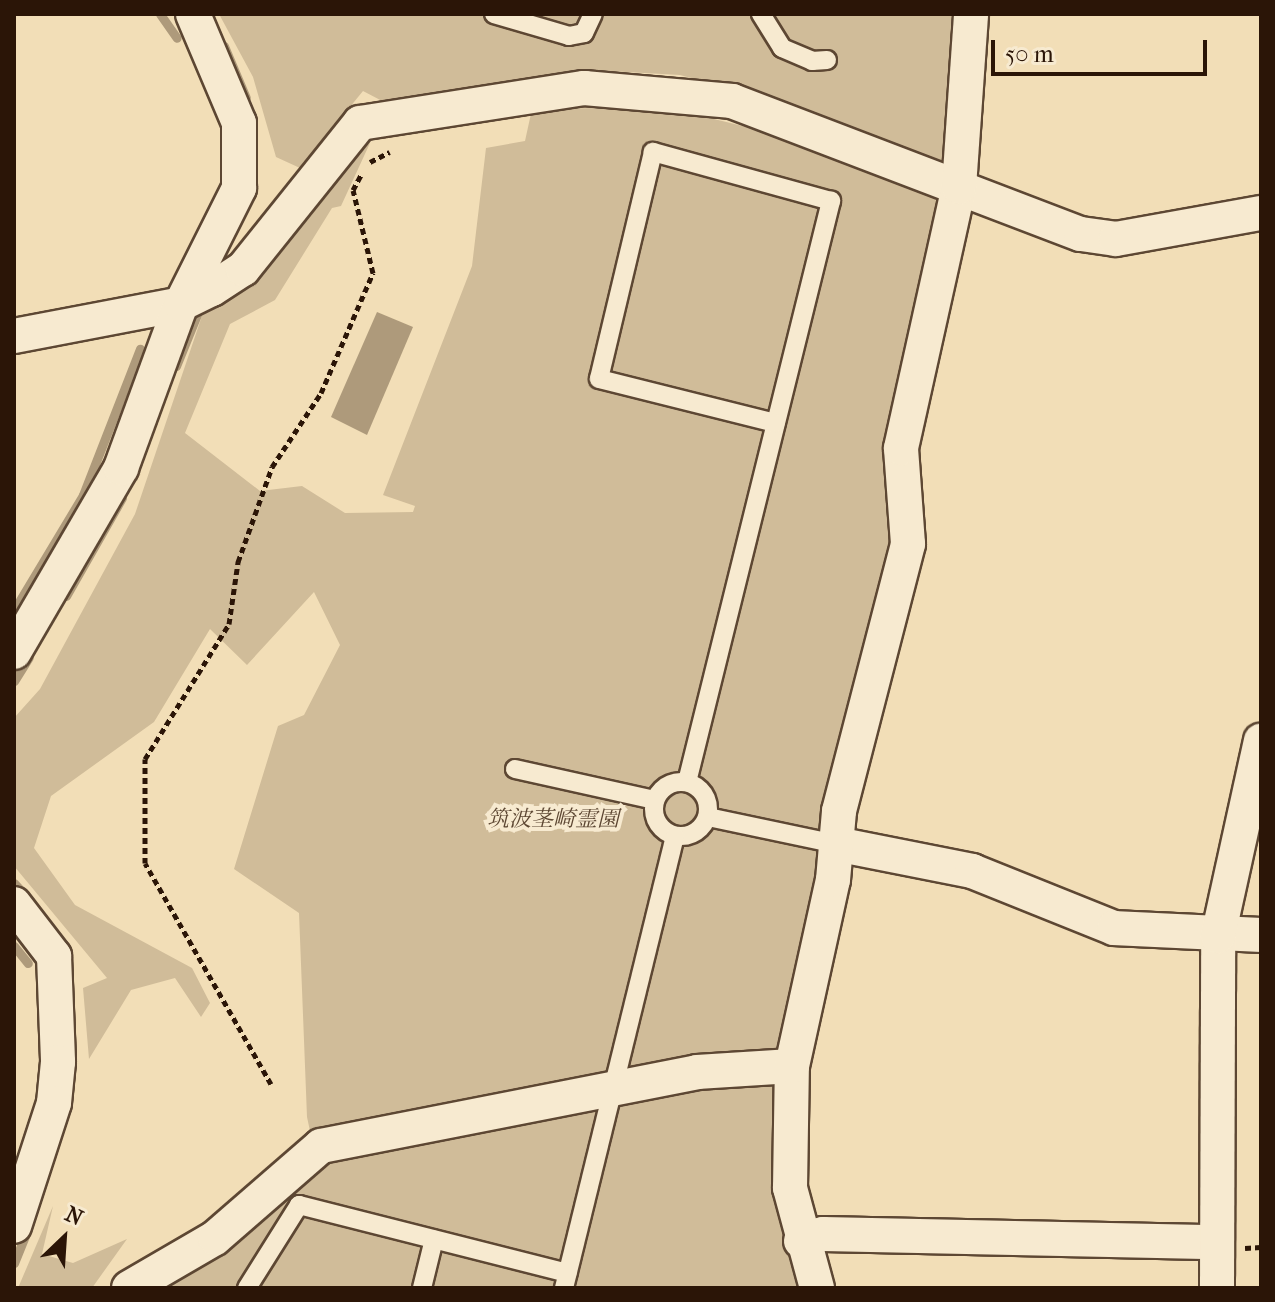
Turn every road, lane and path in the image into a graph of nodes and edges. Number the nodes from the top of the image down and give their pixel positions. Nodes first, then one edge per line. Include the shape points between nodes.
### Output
1 (193, 14) edge
2 (494, 14) edge
3 (593, 14) edge
4 (761, 14) edge
5 (971, 14) edge
6 (827, 60) dead end
7 (388, 117) junction
8 (959, 187) junction
9 (1261, 213) edge
10 (181, 304) junction
11 (14, 336) edge
12 (776, 423) junction
13 (14, 652) edge
14 (1261, 741) edge
15 (515, 769) dead end
16 (687, 782) junction
17 (655, 800) junction
18 (708, 817) junction
19 (675, 836) junction
20 (836, 844) junction
21 (14, 904) edge
22 (1261, 935) edge
23 (1218, 936) junction
24 (792, 1066) junction
25 (271, 1084) dead end
26 (611, 1087) junction
27 (14, 1226) edge
28 (434, 1239) junction
29 (801, 1241) junction
30 (1217, 1242) junction
31 (566, 1280) edge
32 (129, 1288) edge
33 (247, 1288) edge
34 (422, 1288) edge
35 (817, 1288) edge
36 (1217, 1288) edge

1 - 10 street via 230,87 242,149 239,188
2 - 3 lane via 569,36 584,33
4 - 6 lane via 782,48 812,61
5 - 8 street
7 - 8 street via 545,92 658,89 792,119
7 - 10 street via 344,136 243,269
7 - 25 path via 393,150 367,163 353,190 373,273 321,393 272,467 238,562 229,624 145,759 145,863
8 - 9 street via 1081,234 1116,239
8 - 20 street via 901,448 908,544
10 - 11 street
10 - 13 street via 121,468
12 - 12 lane via 831,201 653,152 599,379
12 - 16 lane
14 - 23 street
15 - 17 lane
16 - 17 lane via 671,783
16 - 18 lane via 707,799
17 - 19 lane via 659,826
18 - 19 lane via 691,834
18 - 20 lane
19 - 26 lane
20 - 23 street via 972,871 1114,928
20 - 24 street
21 - 27 street via 54,956 58,1062 54,1103
22 - 23 street
23 - 30 street
24 - 26 street
24 - 29 street via 787,1137
26 - 31 lane
26 - 32 street via 321,1146 215,1238
28 - 31 lane
28 - 33 lane via 299,1205
28 - 34 lane
29 - 30 street via 823,1234
29 - 35 street
30 - 36 street

